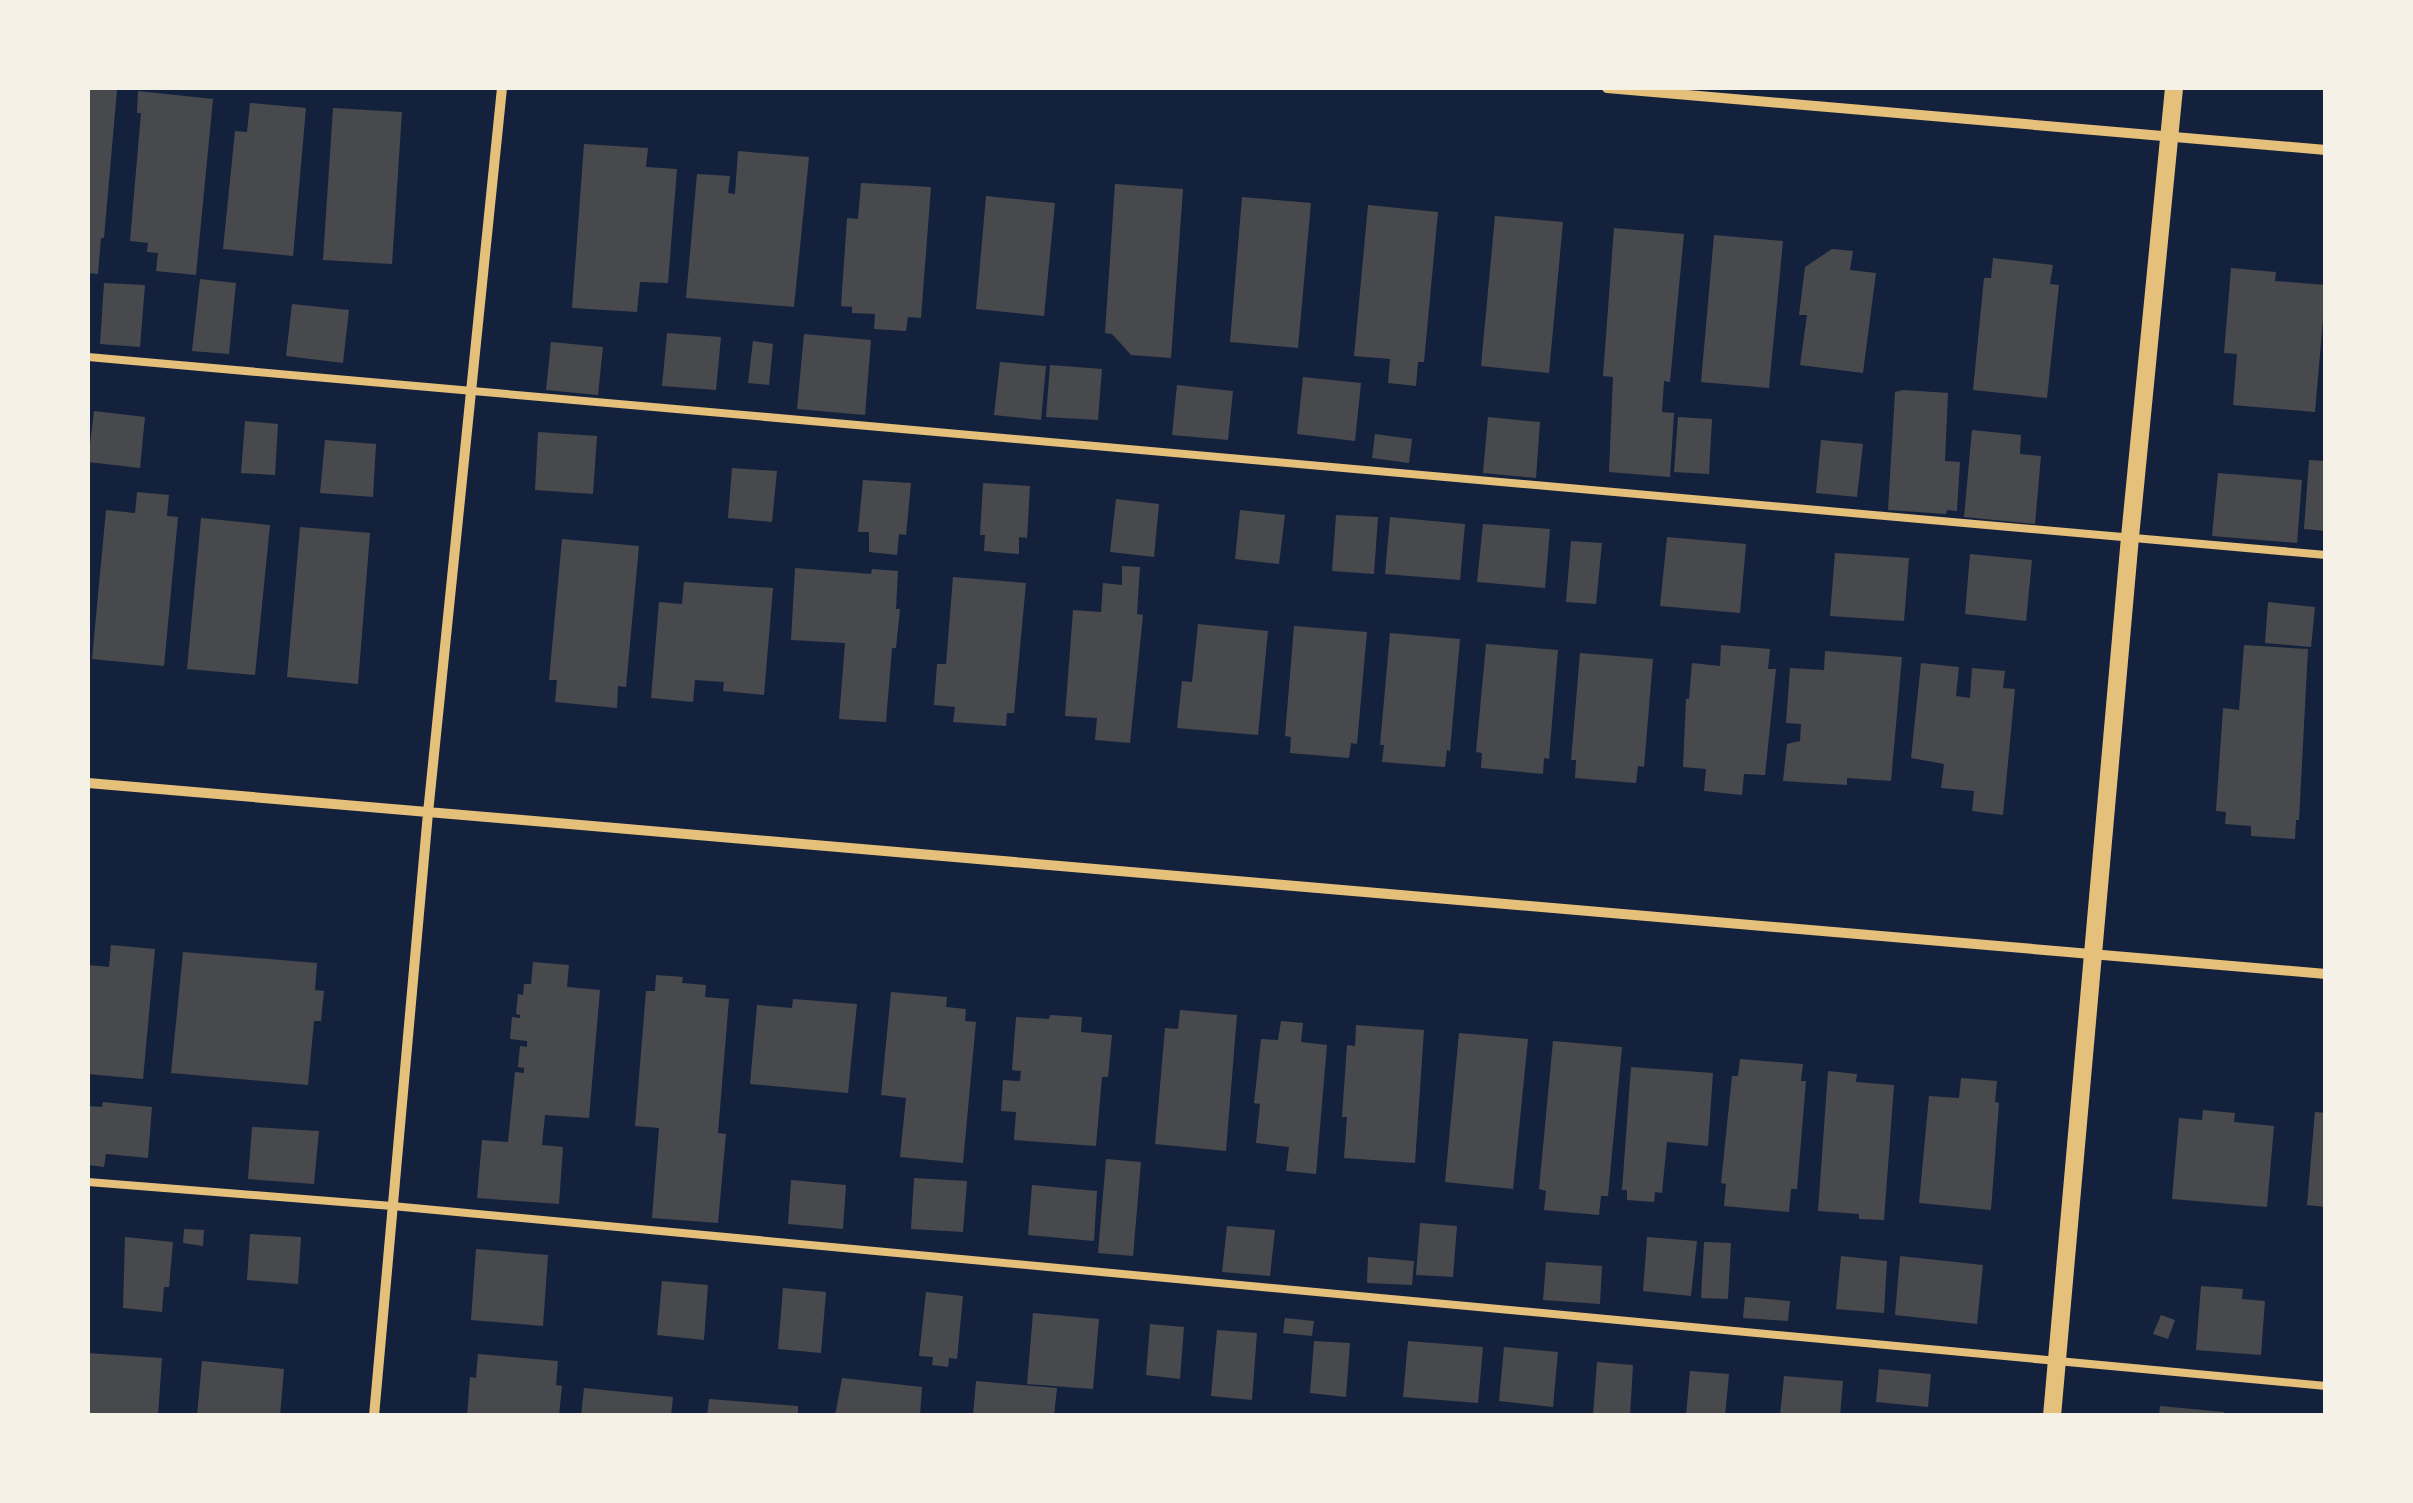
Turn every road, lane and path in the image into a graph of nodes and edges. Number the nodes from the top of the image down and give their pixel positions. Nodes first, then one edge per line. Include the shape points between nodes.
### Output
1 (502, 88) edge
2 (1607, 88) edge
3 (2174, 88) edge
4 (2170, 136) junction
5 (2326, 150) edge
6 (88, 357) edge
7 (472, 392) junction
8 (2130, 537) junction
9 (2326, 555) edge
10 (88, 783) edge
11 (428, 812) junction
12 (2092, 954) junction
13 (2326, 974) edge
14 (88, 1182) edge
15 (392, 1206) junction
16 (2057, 1362) junction
17 (2326, 1386) edge
18 (374, 1416) edge
19 (2052, 1416) edge

1 - 7 street
2 - 4 street
3 - 4 street
4 - 5 street
4 - 8 street
6 - 7 lane
7 - 8 lane
7 - 11 street
8 - 9 lane
8 - 12 street
10 - 11 street
11 - 12 street
11 - 15 street
12 - 13 street
12 - 16 street
14 - 15 lane
15 - 16 lane
15 - 18 street
16 - 17 lane
16 - 19 street

